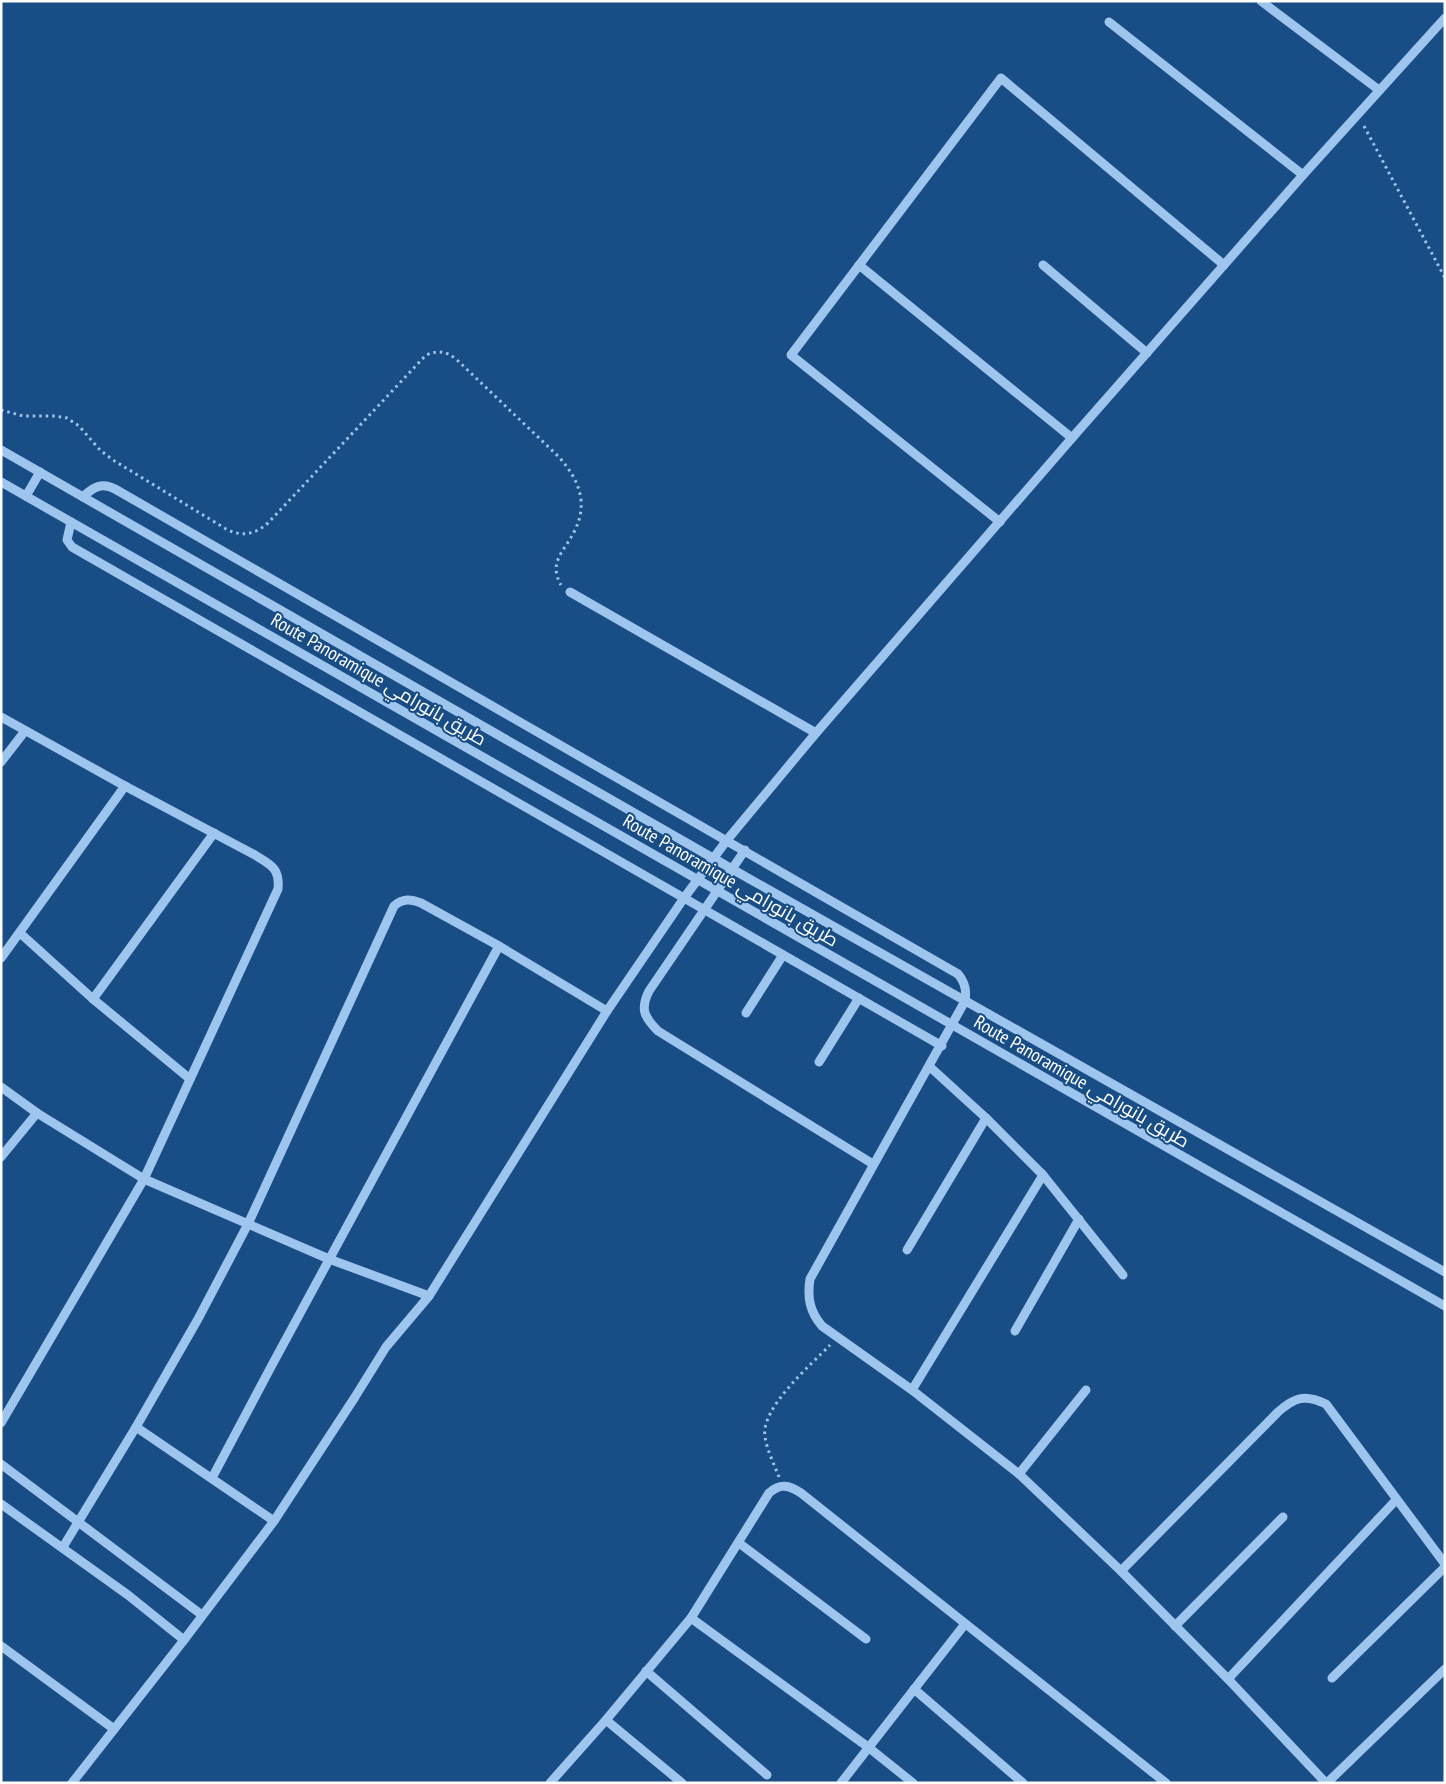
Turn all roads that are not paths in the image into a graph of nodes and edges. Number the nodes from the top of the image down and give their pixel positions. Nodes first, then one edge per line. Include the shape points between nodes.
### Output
1 (1261, 1) edge
2 (1445, 18) edge
3 (1109, 22) dead end
4 (1378, 90) junction
5 (1303, 175) junction
6 (859, 265) junction
7 (1043, 265) dead end
8 (1224, 265) junction
9 (1147, 353) junction
10 (1072, 438) junction
11 (1, 450) edge
12 (40, 472) junction
13 (1, 482) edge
14 (26, 496) junction
15 (82, 497) junction
16 (70, 522) junction
17 (1000, 522) junction
18 (570, 592) road end
19 (1, 717) edge
20 (25, 731) junction
21 (816, 733) junction
22 (1, 762) edge
23 (125, 786) junction
24 (214, 833) junction
25 (727, 840) junction
26 (745, 850) junction
27 (713, 858) junction
28 (732, 869) junction
29 (697, 880) junction
30 (717, 891) junction
31 (684, 898) junction
32 (704, 909) junction
33 (20, 933) junction
34 (499, 946) junction
35 (783, 955) junction
36 (1, 958) edge
37 (858, 998) junction
38 (93, 999) junction
39 (965, 1001) junction
40 (607, 1011) junction
41 (746, 1013) dead end
42 (953, 1026) junction
43 (942, 1046) junction
44 (819, 1062) dead end
45 (930, 1067) junction
46 (190, 1079) junction
47 (1, 1087) edge
48 (37, 1113) junction
49 (986, 1118) junction
50 (1, 1157) edge
51 (873, 1164) junction
52 (1043, 1175) junction
53 (144, 1179) junction
54 (1079, 1219) junction
55 (248, 1224) junction
56 (907, 1250) dead end
57 (329, 1259) junction
58 (1445, 1272) edge
59 (1123, 1275) dead end
60 (428, 1296) junction
61 (1445, 1306) edge
62 (1014, 1331) dead end
63 (912, 1390) junction
64 (1086, 1390) dead end
65 (1, 1423) edge
66 (136, 1427) junction
67 (1, 1464) edge
68 (1019, 1474) junction
69 (212, 1478) junction
70 (1396, 1500) junction
71 (1, 1504) edge
72 (1284, 1517) dead end
73 (274, 1521) junction
74 (79, 1523) junction
75 (739, 1543) junction
76 (63, 1547) junction
77 (1445, 1566) edge
78 (1121, 1571) junction
79 (202, 1615) junction
80 (690, 1618) junction
81 (965, 1624) junction
82 (1175, 1626) junction
83 (866, 1639) dead end
84 (184, 1640) junction
85 (2, 1647) edge
86 (1445, 1669) edge
87 (646, 1671) junction
88 (1332, 1678) dead end
89 (1228, 1679) junction
90 (914, 1689) junction
91 (606, 1720) junction
92 (114, 1729) junction
93 (868, 1748) junction
94 (768, 1775) dead end
95 (1159, 1781) edge
96 (72, 1783) edge
97 (550, 1783) edge
98 (682, 1783) edge
99 (841, 1783) edge
100 (913, 1783) edge
101 (1023, 1783) edge
102 (1326, 1783) edge

1 - 4 street
2 - 4 street
3 - 5 street
4 - 5 street
5 - 8 street
6 - 8 street via 1001,78
6 - 10 street
6 - 17 street via 791,354
7 - 9 street
8 - 9 street
9 - 10 street
10 - 17 street
11 - 12 street, Route Panoramique طريق بانورامي
12 - 14 street
12 - 15 street, Route Panoramique طريق بانورامي
13 - 14 street, Route Panoramique طريق بانورامي
14 - 16 street, Route Panoramique طريق بانورامي
15 - 25 street via 96,486 115,489
15 - 27 street, Route Panoramique طريق بانورامي
16 - 29 street, Route Panoramique طريق بانورامي
16 - 31 street via 67,540 72,547
17 - 21 street
18 - 21 street
19 - 20 street
20 - 22 street
20 - 23 street
21 - 25 street
23 - 24 street
23 - 33 street
24 - 38 street
24 - 46 street via 272,866 279,880 278,889
25 - 26 street
25 - 27 street
26 - 28 street
26 - 39 street via 953,970 964,983
27 - 28 street, Route Panoramique طريق بانورامي
27 - 29 street
28 - 30 street
28 - 39 street, Route Panoramique طريق بانورامي
29 - 30 street, Route Panoramique طريق بانورامي
29 - 31 street
30 - 32 street
30 - 42 street, Route Panoramique طريق بانورامي
31 - 32 street
31 - 40 street
32 - 35 street
32 - 51 street via 646,996 644,1014 658,1031
33 - 36 street
33 - 38 street
34 - 40 street
34 - 55 street via 421,903 405,900 394,906
34 - 57 street
35 - 37 street
35 - 41 street
37 - 43 street
37 - 44 street
38 - 46 street
39 - 42 street
39 - 58 street, Route Panoramique طريق بانورامي
40 - 60 street
42 - 43 street
42 - 61 street, Route Panoramique طريق بانورامي
43 - 45 street
45 - 49 street
45 - 51 street
46 - 53 street
47 - 48 street
48 - 50 street
48 - 53 street
49 - 52 street
49 - 56 street
51 - 63 street via 810,1279 810,1304 822,1326
52 - 54 street
52 - 63 street
53 - 55 street
53 - 65 street
54 - 59 street
54 - 62 street
55 - 57 street
55 - 66 street
57 - 60 street
57 - 69 street
60 - 73 street via 386,1348
63 - 68 street
64 - 68 street
66 - 69 street
66 - 74 street
67 - 74 street
68 - 78 street
69 - 73 street
70 - 77 street
70 - 78 street via 1326,1404 1314,1398 1300,1398 1278,1412
70 - 89 street
71 - 76 street
72 - 82 street
73 - 79 street
74 - 76 street
74 - 79 street
75 - 80 street
75 - 81 street via 769,1493 783,1485 792,1487
75 - 83 street
76 - 84 street
77 - 88 street
78 - 82 street
79 - 84 street
80 - 87 street
80 - 93 street
81 - 90 street
81 - 95 street
82 - 89 street
84 - 92 street
85 - 92 street
86 - 102 street
87 - 91 street
87 - 94 street
89 - 102 street
90 - 93 street
90 - 101 street
91 - 97 street
91 - 98 street
92 - 96 street
93 - 99 street
93 - 100 street

